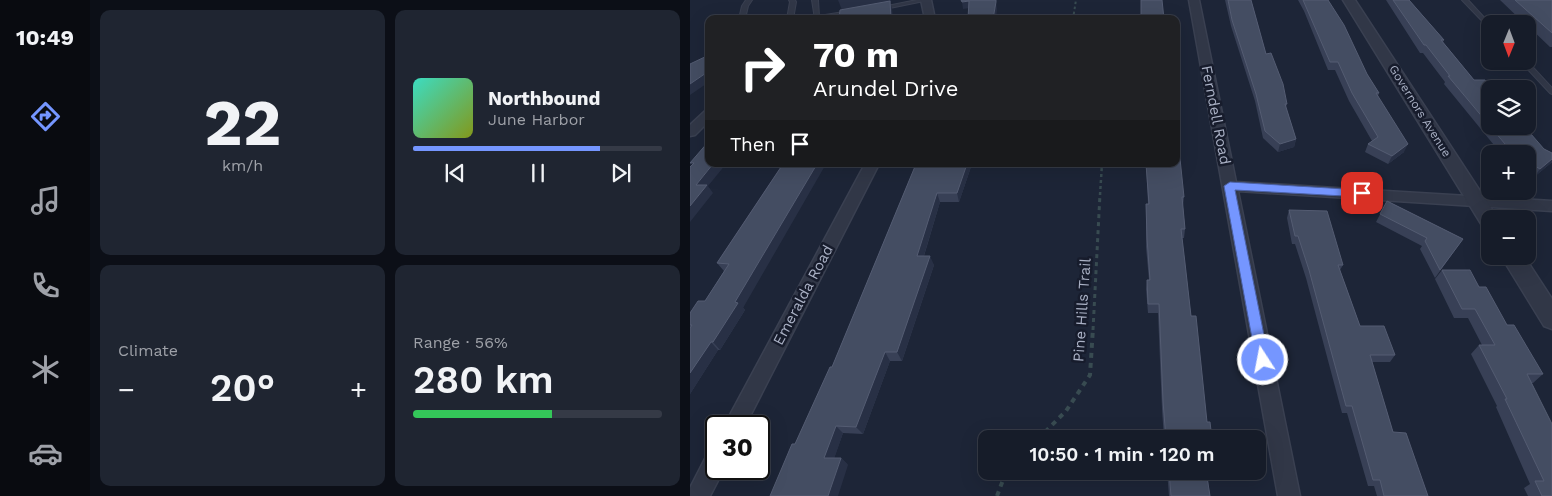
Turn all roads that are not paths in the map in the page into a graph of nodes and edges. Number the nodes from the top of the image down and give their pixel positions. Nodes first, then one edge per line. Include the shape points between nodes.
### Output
1 (749, 0) edge
2 (792, 0) edge
3 (815, 0) edge
4 (926, 0) edge
5 (1194, 0) edge
6 (1349, 0) edge
7 (1465, 0) edge
8 (872, 9) edge
9 (853, 12) edge
10 (743, 15) edge
11 (791, 15) edge
12 (817, 15) edge
13 (835, 15) edge
14 (929, 15) edge
15 (1481, 17) edge
16 (1531, 70) edge
17 (1552, 92) edge
18 (705, 118) edge
19 (690, 132) edge
20 (870, 167) edge
21 (1230, 186) junction
22 (1476, 200) junction
23 (1552, 206) edge
24 (1482, 210) edge
25 (1518, 265) edge
26 (1552, 319) edge
27 (740, 415) edge
28 (706, 480) edge
29 (698, 496) edge
30 (1289, 496) edge

1 - 10 lane
2 - 11 lane
3 - 12 lane
4 - 8 lane
4 - 14 street
5 - 21 street, Ferndell Road
6 - 22 street, Governors Avenue
7 - 15 lane
9 - 13 lane
16 - 17 lane
18 - 19 street
20 - 27 street, Emeralda Road
21 - 22 street
21 - 30 street, Ferndell Road
22 - 23 street
22 - 24 street, Governors Avenue
25 - 26 street
28 - 29 street

